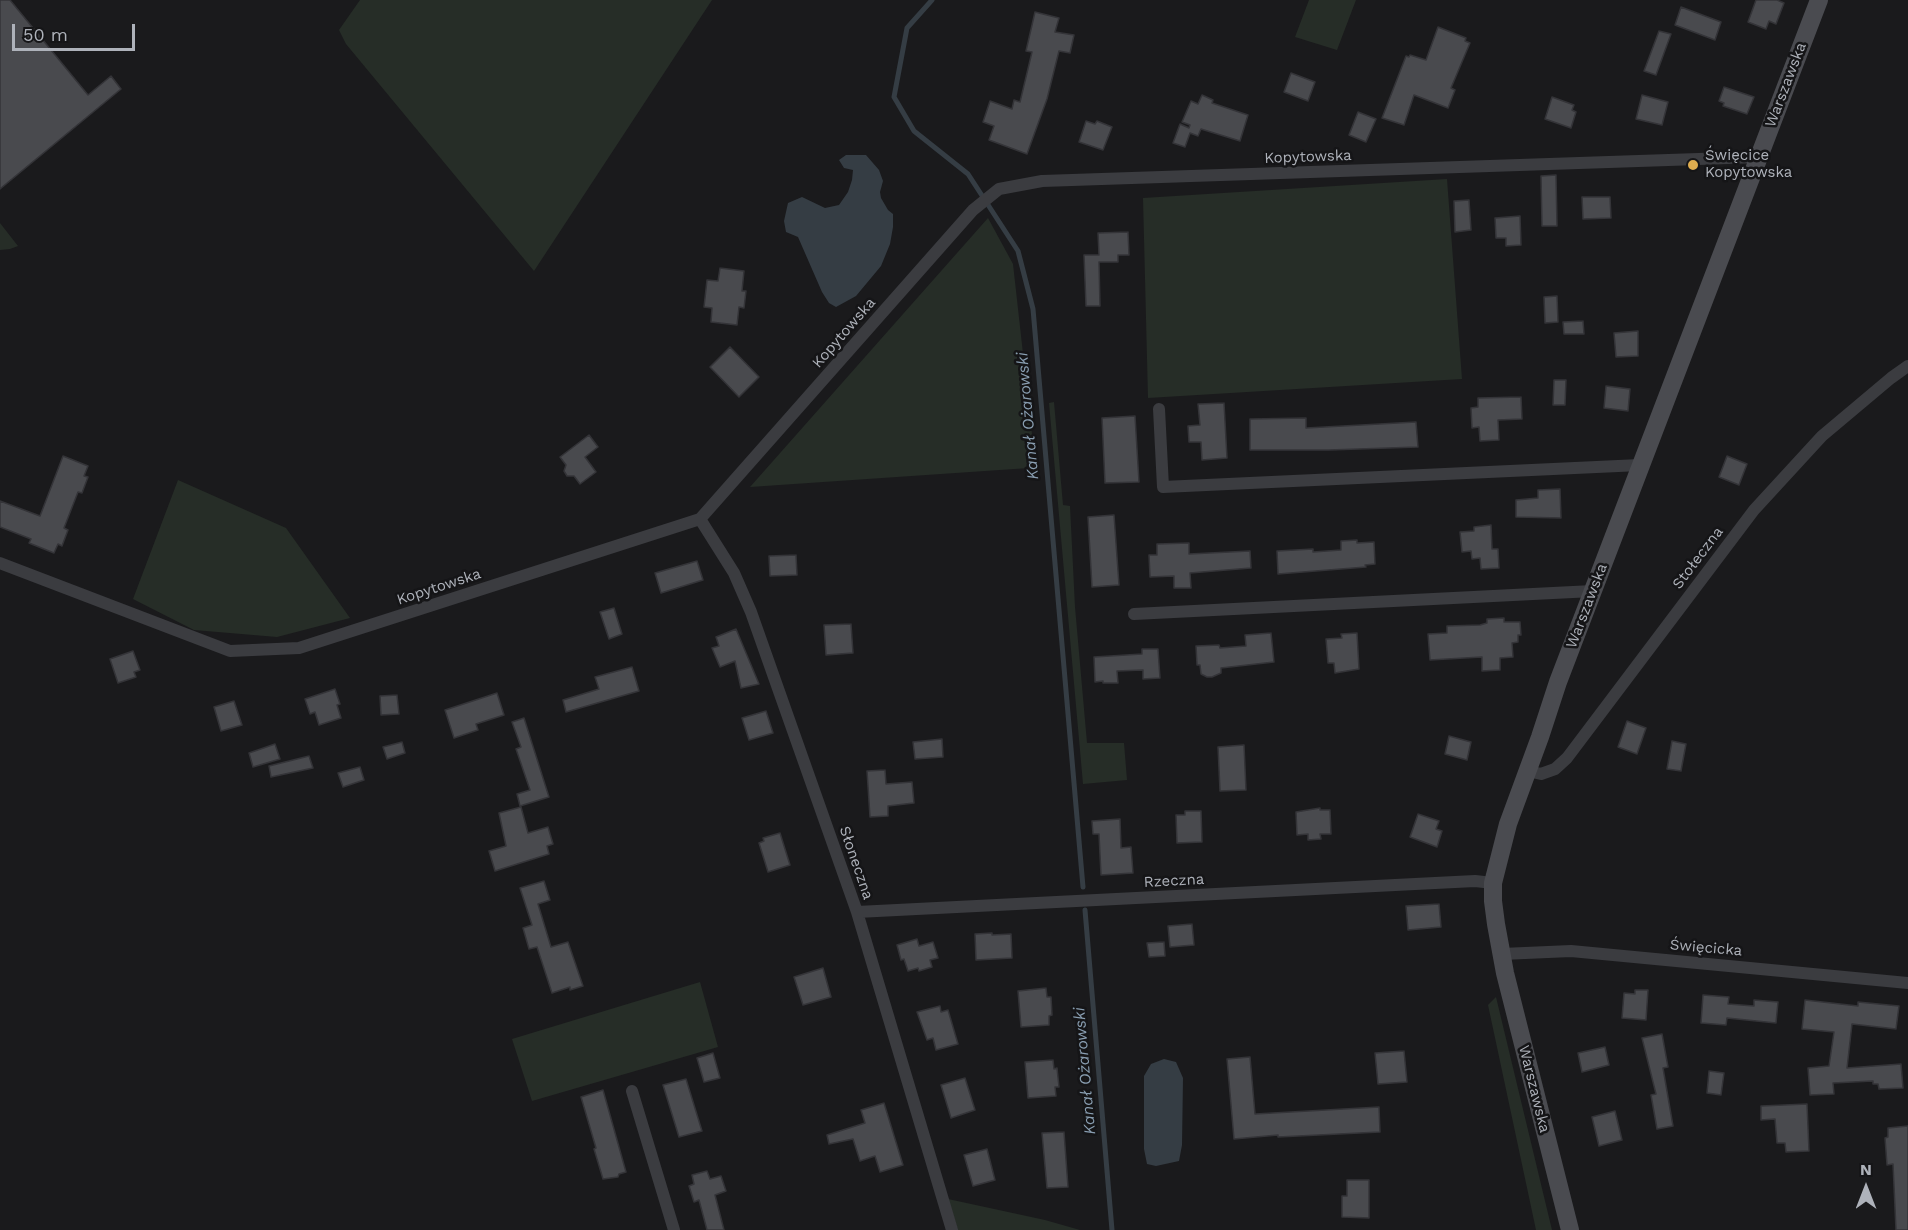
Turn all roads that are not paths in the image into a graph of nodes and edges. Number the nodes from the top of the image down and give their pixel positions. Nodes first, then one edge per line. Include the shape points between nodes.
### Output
1 (1819, 0) edge
2 (1758, 157) junction
3 (1908, 366) edge
4 (1159, 409) dead end
5 (1640, 465) junction
6 (700, 519) junction
7 (0, 563) edge
8 (1593, 591) junction
9 (1134, 614) dead end
10 (1528, 771) junction
11 (1493, 883) junction
12 (857, 912) junction
13 (1502, 954) junction
14 (1908, 983) edge
15 (632, 1091) dead end
16 (674, 1230) edge
17 (952, 1230) edge
18 (1570, 1230) edge

1 - 2 main road, Warszawska
2 - 5 main road, Warszawska
2 - 6 street, Kopytowska via 1042,181 999,189 980,205
3 - 10 street, Stołeczna via 1822,436 1754,510 1567,758 1555,769 1541,774
4 - 5 street via 1162,487
5 - 8 main road, Warszawska
6 - 7 street, Kopytowska via 299,648 230,651
6 - 12 street, Słoneczna via 734,573 752,612
8 - 9 street
8 - 10 main road, Warszawska
10 - 11 main road, Warszawska via 1508,824
11 - 12 street, Rzeczna via 1475,880
11 - 13 main road, Warszawska
12 - 17 street, Słoneczna
13 - 14 street, Święcicka via 1571,951
13 - 18 main road, Warszawska
15 - 16 street

